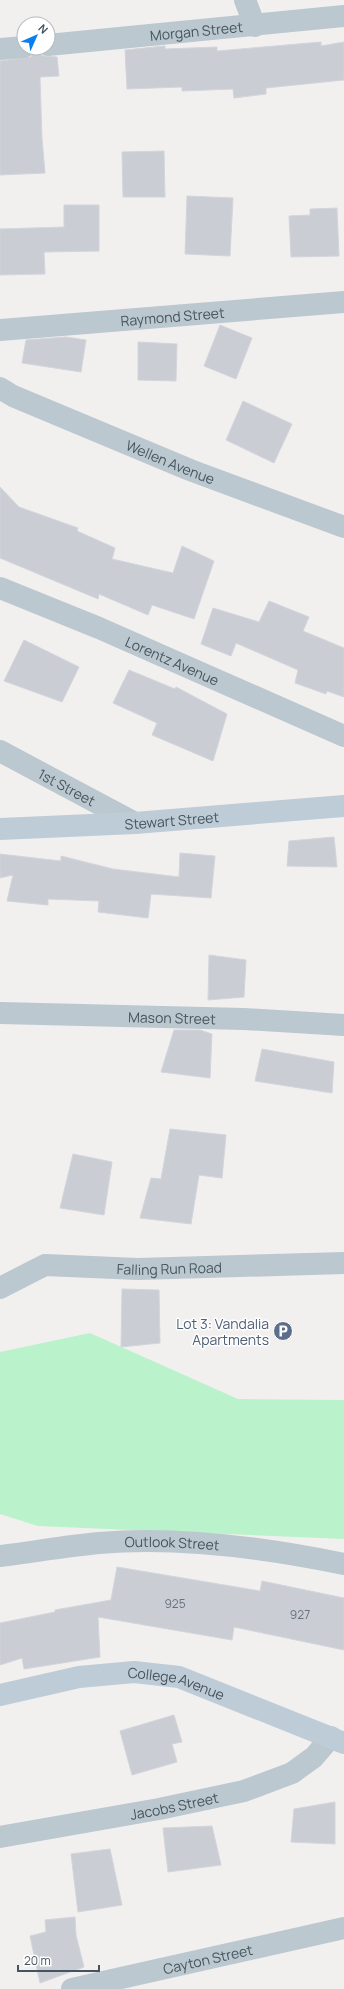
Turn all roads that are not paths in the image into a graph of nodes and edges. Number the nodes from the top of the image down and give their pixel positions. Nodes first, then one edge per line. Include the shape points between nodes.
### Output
1 (245, 0) edge
2 (344, 16) edge
3 (255, 26) junction
4 (56, 44) edge
5 (16, 48) edge
6 (0, 49) edge
7 (344, 302) edge
8 (0, 330) edge
9 (0, 388) edge
10 (344, 527) edge
11 (0, 588) edge
12 (344, 736) edge
13 (0, 752) edge
14 (344, 806) edge
15 (135, 823) junction
16 (0, 829) edge
17 (0, 1013) edge
18 (344, 1025) edge
19 (344, 1263) edge
20 (0, 1288) edge
21 (0, 1556) edge
22 (344, 1564) edge
23 (0, 1695) edge
24 (338, 1740) edge
25 (0, 1837) edge
26 (344, 1928) edge
27 (72, 1989) edge

1 - 3 street
2 - 3 street, Morgan Street
3 - 4 street, Morgan Street
5 - 6 street
7 - 8 street, Raymond Street
9 - 10 street, Wellen Avenue via 190,470
11 - 12 street, Lorentz Avenue via 99,628
13 - 15 street, 1st Street
14 - 15 street, Stewart Street
15 - 16 street, Stewart Street
17 - 18 street, Mason Street via 244,1019
19 - 20 street, Falling Run Road via 138,1269 45,1265
21 - 22 street, Outlook Street via 100,1543 166,1541 239,1547
23 - 24 street, College Avenue via 79,1677 134,1672 178,1677
24 - 25 street, Jacobs Street via 292,1772 244,1791
26 - 27 street, Cayton Street

